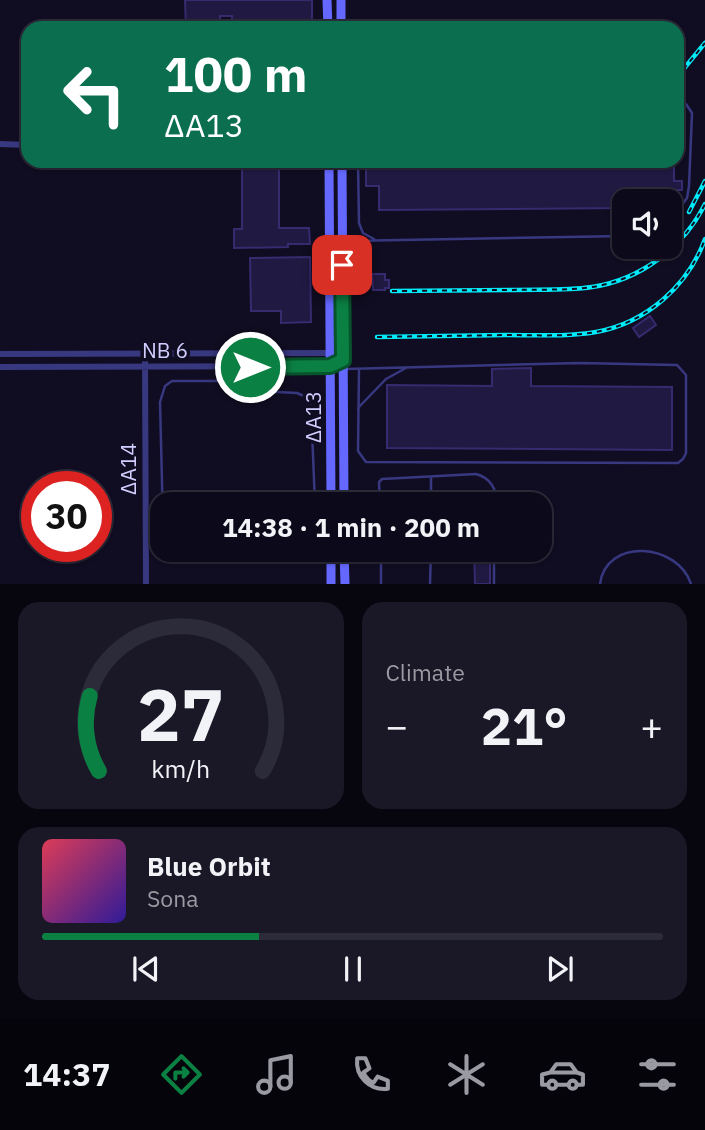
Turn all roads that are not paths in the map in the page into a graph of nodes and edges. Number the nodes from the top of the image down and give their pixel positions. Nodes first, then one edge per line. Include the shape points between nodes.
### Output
1 (327, 0) edge
2 (341, 0) edge
3 (328, 21) edge
4 (341, 21) edge
5 (684, 104) edge
6 (0, 144) edge
7 (21, 145) edge
8 (329, 168) edge
9 (342, 168) edge
10 (358, 168) edge
11 (682, 205) edge
12 (612, 236) edge
13 (374, 239) junction
14 (342, 241) junction
15 (330, 353) junction
16 (0, 354) edge
17 (145, 355) junction
18 (343, 365) junction
19 (330, 366) junction
20 (408, 366) junction
21 (0, 367) edge
22 (145, 367) junction
23 (359, 369) junction
24 (358, 408) junction
25 (431, 477) junction
26 (162, 492) edge
27 (314, 492) edge
28 (331, 492) edge
29 (344, 492) edge
30 (379, 492) edge
31 (431, 492) edge
32 (496, 492) edge
33 (150, 525) edge
34 (145, 526) junction
35 (331, 562) edge
36 (344, 562) edge
37 (381, 562) edge
38 (431, 562) edge
39 (494, 562) edge
40 (146, 584) edge
41 (331, 584) edge
42 (345, 584) edge
43 (381, 584) edge
44 (430, 584) edge
45 (494, 584) edge
46 (600, 584) edge
47 (691, 584) edge

1 - 3 street
2 - 4 street
5 - 11 lane via 692,113 690,186
6 - 7 street
8 - 15 street, ΔΑ13
9 - 14 street, ΔΑ13
10 - 13 lane via 359,223 363,233
12 - 13 lane
13 - 14 lane
14 - 18 street, ΔΑ13
15 - 17 street, ΝΒ 6
15 - 18 street
15 - 19 street, ΔΑ13
16 - 17 street, ΝΒ 6
17 - 22 street, ΔΑ14
18 - 19 street
18 - 23 lane
18 - 29 street, ΔΑ13
19 - 22 street, ΝΒ 6
19 - 28 street, ΔΑ13
20 - 23 lane
20 - 24 lane via 386,379
20 - 24 lane via 677,365 686,376 686,453 678,463 366,461 358,452
21 - 22 street, ΝΒ 6
22 - 34 street, ΔΑ14
23 - 24 lane
25 - 30 lane via 382,479
25 - 31 lane
25 - 32 lane via 480,475
26 - 27 lane via 160,402 165,386 173,381 226,381 257,390 289,391 303,396 311,406
33 - 34 lane
34 - 40 street, ΔΑ14
35 - 41 street
36 - 42 street
37 - 43 lane
38 - 44 lane
39 - 45 lane
46 - 47 lane via 611,560 622,554 649,552 678,562

